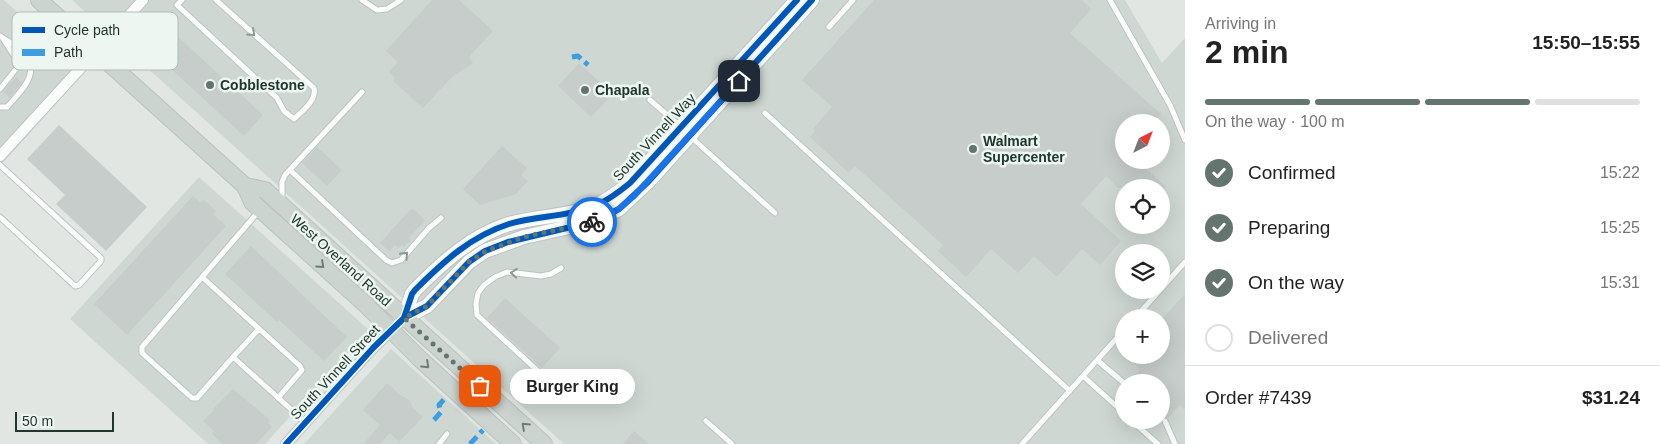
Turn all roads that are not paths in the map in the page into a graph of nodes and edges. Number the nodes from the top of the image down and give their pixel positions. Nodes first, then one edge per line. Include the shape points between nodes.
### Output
1 (39, 0) edge
2 (143, 0) edge
3 (182, 0) edge
4 (216, 0) edge
5 (362, 0) edge
6 (401, 0) edge
7 (798, 0) edge
8 (812, 0) edge
9 (853, 0) edge
10 (1110, 0) edge
11 (52, 12) edge
12 (132, 12) edge
13 (829, 27) dead end
14 (2, 38) edge
15 (12, 53) edge
16 (15, 70) edge
17 (30, 70) edge
18 (79, 70) edge
19 (116, 70) edge
20 (0, 88) edge
21 (362, 92) dead end
22 (650, 100) dead end
23 (0, 107) edge
24 (765, 113) dead end
25 (685, 131) junction
26 (1185, 140) edge
27 (1, 153) edge
28 (0, 165) edge
29 (290, 170) junction
30 (245, 186) junction
31 (281, 205) junction
32 (260, 209) junction
33 (775, 213) dead end
34 (0, 217) edge
35 (441, 218) dead end
36 (1185, 262) edge
37 (561, 268) dead end
38 (202, 277) junction
39 (1170, 279) edge
40 (1152, 299) edge
41 (1143, 309) edge
42 (404, 318) junction
43 (259, 329) junction
44 (392, 330) junction
45 (1115, 340) edge
46 (233, 357) junction
47 (1097, 360) junction
48 (1115, 375) edge
49 (1083, 376) junction
50 (551, 383) dead end
51 (1070, 391) junction
52 (278, 398) junction
53 (1115, 406) edge
54 (706, 420) dead end
55 (305, 422) junction
56 (1141, 429) edge
57 (1168, 429) edge
58 (448, 434) dead end
59 (286, 444) edge
60 (439, 444) edge
61 (513, 444) edge
62 (544, 444) edge
63 (732, 444) edge
64 (1022, 444) edge
65 (1158, 444) edge
66 (1175, 444) edge

1 - 11 main road, West Overland Road
2 - 12 street
4 -> 3 lane via 314,88 314,98 294,119 177,5
5 - 6 lane via 377,10 387,9
7 - 25 street, South Vinnell Way
8 - 25 street, South Vinnell Way
9 - 13 lane
10 - 26 lane via 1170,105
14 - 15 lane
16 - 20 lane
17 - 23 lane via 26,85 7,107
18 - 27 street
19 - 30 main road, West Overland Road
21 - 29 lane
22 - 25 lane
24 - 51 lane
25 - 33 lane
25 - 42 street, South Vinnell Way via 639,192 619,209 596,221 524,237 486,251 469,262 427,306
25 - 42 street, South Vinnell Way via 616,195 593,207 502,227 456,251 412,294
28 - 34 lane via 101,261 79,286 75,286
29 - 31 lane via 282,182
29 -> 35 lane via 392,263 401,260
30 - 31 main road, West Overland Road via 265,190
30 - 32 main road, West Overland Road via 252,202
31 - 42 main road, West Overland Road
32 - 38 lane
32 -> 44 main road, West Overland Road
36 - 39 lane
37 -> 50 lane via 541,276 507,272 484,284 476,304 477,315
38 - 43 lane
38 - 46 lane via 142,347 142,353 192,398 197,398
40 - 41 lane
42 - 44 street, South Vinnell Street
62 -> 42 main road, West Overland Road
43 - 46 lane
43 - 52 lane via 302,370
44 - 55 street, South Vinnell Street
44 -> 61 main road, West Overland Road
45 - 47 lane
46 - 52 lane
47 - 48 lane
47 - 49 lane
49 - 51 lane
49 - 53 lane
51 - 64 lane
52 - 55 lane
54 - 63 lane
55 - 59 street, South Vinnell Street
56 - 65 lane
57 - 66 lane
58 - 60 lane

